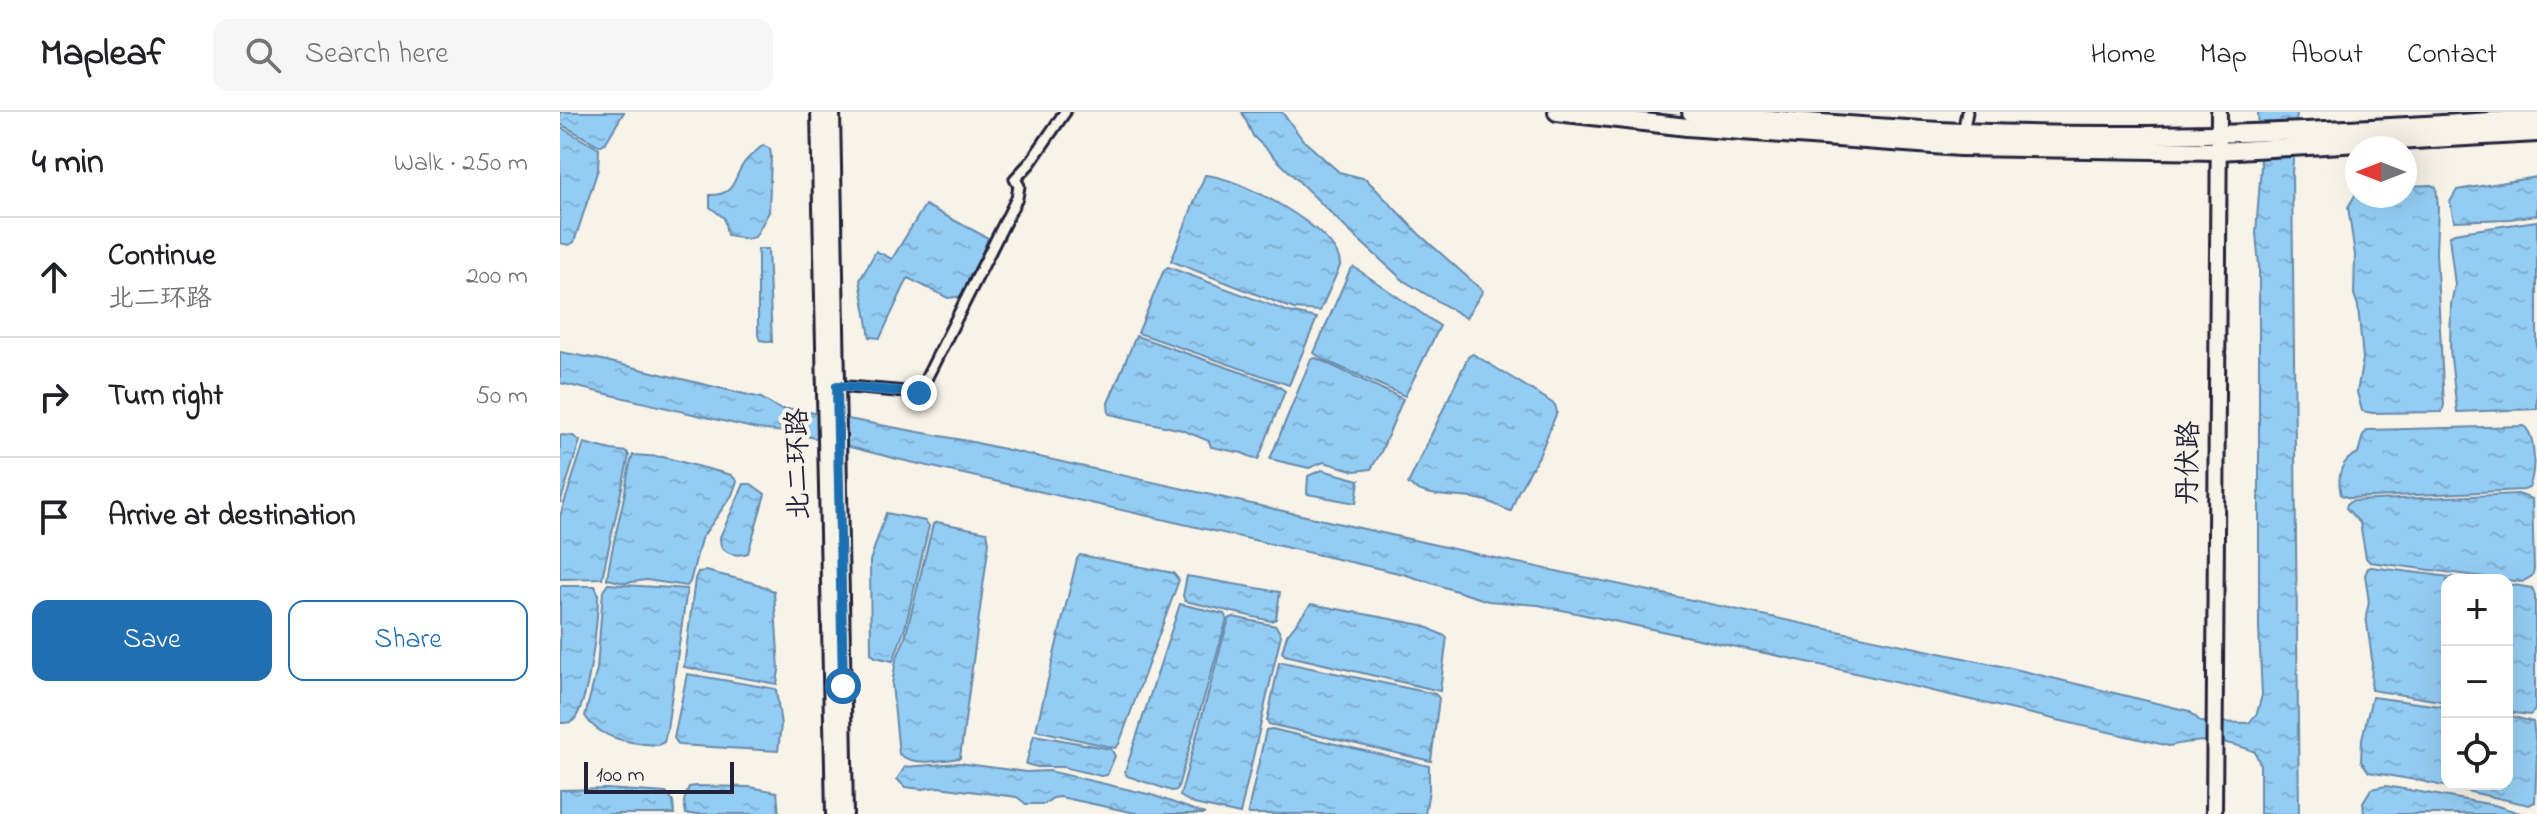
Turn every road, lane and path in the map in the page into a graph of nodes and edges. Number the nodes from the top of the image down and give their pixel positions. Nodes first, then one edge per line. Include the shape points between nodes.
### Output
1 (819, 112) edge
2 (832, 112) edge
3 (1065, 112) edge
4 (1557, 112) edge
5 (1691, 112) edge
6 (1967, 112) edge
7 (2219, 112) edge
8 (1816, 117) edge
9 (2537, 118) edge
10 (2537, 133) edge
11 (2304, 139) junction
12 (1962, 140) junction
13 (2219, 142) junction
14 (833, 391) junction
15 (832, 463) junction
16 (834, 814) edge
17 (845, 814) edge
18 (2214, 814) edge

1 - 14 main road, 北二环路
2 - 14 main road, 北二环路
3 - 14 street via 1015,179 1017,198 1002,233 919,393
4 - 12 highway via 1687,127
5 - 8 highway
6 - 12 street
7 - 13 main road, 丹伏路
8 - 12 highway
9 - 11 highway
10 - 11 highway
11 - 13 highway via 2257,149
11 - 13 highway via 2256,132
12 - 13 highway
13 - 18 main road, 丹伏路
14 - 15 main road, 北二环路
15 - 16 main road, 北二环路
15 - 17 main road, 北二环路

